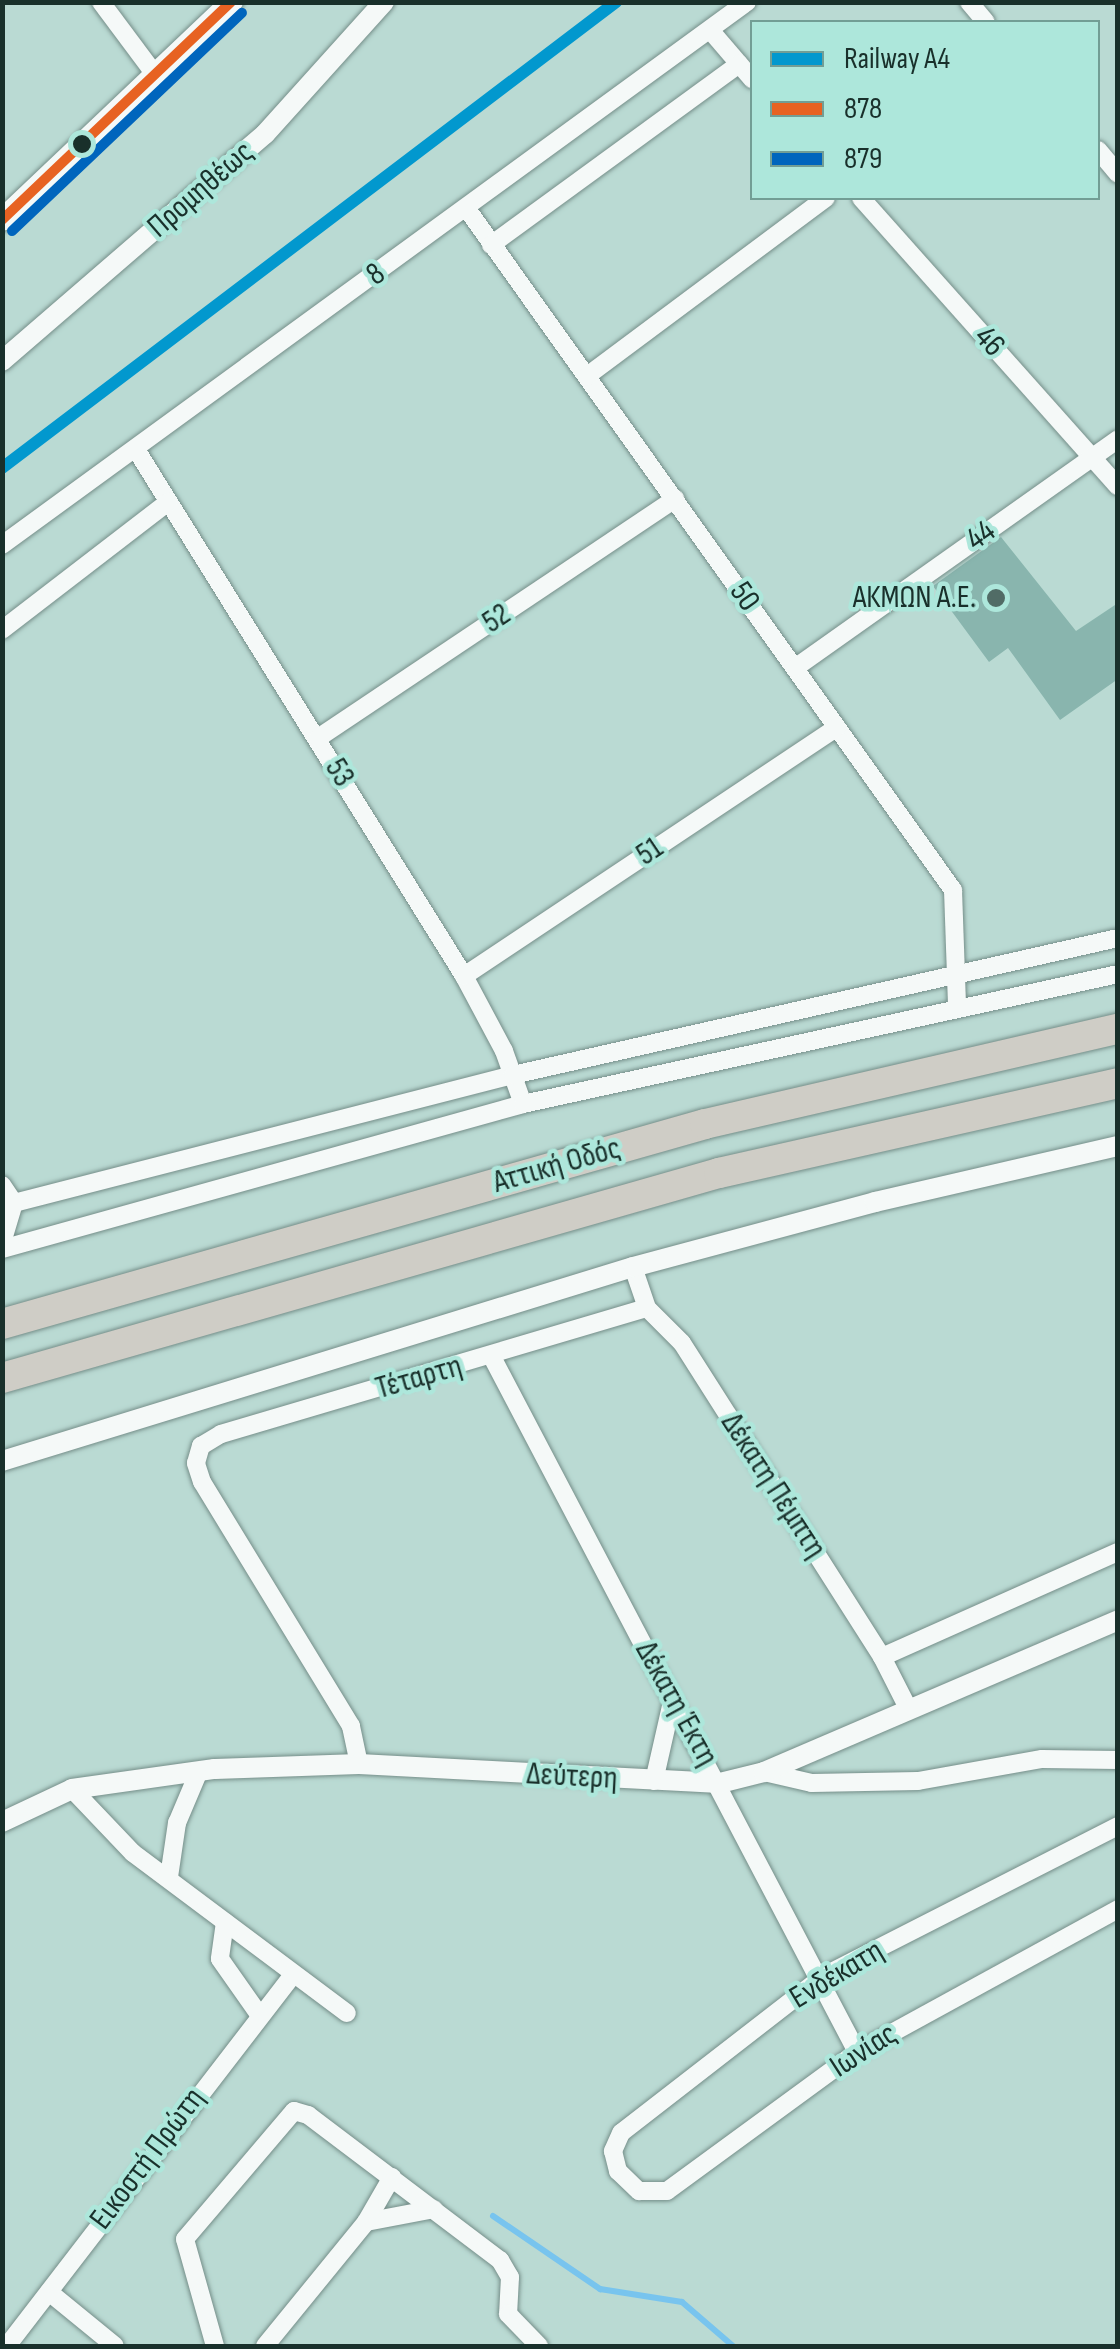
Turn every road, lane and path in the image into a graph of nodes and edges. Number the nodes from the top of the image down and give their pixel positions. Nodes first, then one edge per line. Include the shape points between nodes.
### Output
1 (100, 2) edge
2 (232, 2) edge
3 (384, 2) edge
4 (747, 2) edge
5 (710, 30) junction
6 (739, 64) junction
7 (157, 77) junction
8 (750, 77) edge
9 (1100, 152) edge
10 (1118, 174) edge
11 (823, 200) edge
12 (863, 200) edge
13 (467, 208) junction
14 (5, 213) edge
15 (491, 245) junction
16 (2, 362) edge
17 (586, 376) junction
18 (1118, 439) edge
19 (137, 451) junction
20 (1093, 458) junction
21 (1118, 486) edge
22 (675, 499) junction
23 (168, 502) junction
24 (2, 544) edge
25 (2, 630) edge
26 (794, 668) junction
27 (837, 728) junction
28 (318, 738) junction
29 (1118, 938) edge
30 (959, 974) junction
31 (1118, 974) edge
32 (464, 976) junction
33 (958, 1007) junction
34 (1118, 1029) edge
35 (513, 1075) junction
36 (1118, 1083) edge
37 (523, 1104) junction
38 (1118, 1146) edge
39 (2, 1184) edge
40 (14, 1203) junction
41 (2, 1246) edge
42 (633, 1267) junction
43 (648, 1308) junction
44 (2, 1324) edge
45 (492, 1357) junction
46 (2, 1378) edge
47 (2, 1462) edge
48 (1118, 1552) edge
49 (1118, 1620) edge
50 (882, 1657) junction
51 (672, 1702) junction
52 (909, 1710) junction
53 (1118, 1760) edge
54 (358, 1764) junction
55 (199, 1772) junction
56 (764, 1772) junction
57 (654, 1780) junction
58 (720, 1783) junction
59 (72, 1788) junction
60 (2, 1822) edge
61 (1118, 1826) edge
62 (169, 1877) junction
63 (1118, 1909) edge
64 (226, 1922) junction
65 (293, 1975) junction
66 (822, 1977) junction
67 (347, 2013) dead end
68 (260, 2016) junction
69 (857, 2052) junction
70 (392, 2177) junction
71 (624, 2178) joint
72 (434, 2209) junction
73 (366, 2222) junction
74 (49, 2292) junction
75 (7, 2346) edge
76 (116, 2346) edge
77 (215, 2346) edge
78 (265, 2346) edge
79 (539, 2346) edge

1 - 7 street
2 - 7 main road
3 - 16 street, Προμηθέως via 265,134
4 - 5 street, 8
5 - 6 street
5 - 13 street, 8
6 - 8 street
6 - 15 street
7 - 14 main road
9 - 10 street
11 - 17 street
12 - 20 street, 46
13 - 15 street, 50
13 - 19 street, 8
15 - 17 street, 50
17 - 22 street, 50
18 - 20 street, 44
19 - 23 street, 53
19 - 24 street, 8
20 - 21 street, 46
20 - 26 street, 44
22 - 26 street, 50
22 - 28 street, 52
23 - 25 street
23 - 28 street, 53
26 - 27 street, 50
27 - 30 street, 50 via 953,890
27 - 32 street, 51
28 - 32 street, 53
29 - 30 street
30 - 33 street, 50
30 - 35 street
31 - 33 street
32 - 35 street, 53
33 - 37 street
34 - 44 highway, Αττική Οδός via 705,1124
35 - 37 street, 53
35 - 40 street
36 - 46 highway, Αττική Οδός via 718,1173
37 - 41 street
38 - 42 street
39 - 40 street
40 - 41 street
42 - 43 street, Δέκατη Πέμπτη
42 - 47 street
43 - 45 street, Τέταρτη
43 - 50 street, Δέκατη Πέμπτη via 682,1343
45 - 51 street, Δέκατη Έκτη
45 - 54 street, Τέταρτη via 221,1434 198,1455 202,1482 351,1726
48 - 50 street
49 - 52 street, Δεύτερη
50 - 52 street, Δέκατη Πέμπτη
51 - 57 street
51 - 58 street, Δέκατη Έκτη
52 - 56 street, Δεύτερη
53 - 56 street via 1042,1759 918,1781 812,1783
54 - 55 street, Δεύτερη
54 - 57 street, Δεύτερη
55 - 59 street, Δεύτερη
55 - 62 street via 177,1824
56 - 58 street, Δεύτερη
57 - 58 street, Δεύτερη
58 - 66 street, Δέκατη Έκτη
59 - 60 street, Δεύτερη
59 - 62 street via 133,1853
61 - 66 street, Ενδέκατη
62 - 64 street
63 - 69 street, Ιωνίας
64 - 65 street
64 - 68 street via 220,1959
65 - 67 street
65 - 68 street, Εικοστή Πρώτη
66 - 69 street, Δέκατη Έκτη
66 - 71 street, Ενδέκατη via 621,2133 613,2151
68 - 74 street, Εικοστή Πρώτη
69 - 71 street, Ιωνίας via 667,2192 639,2190
70 - 72 street
70 - 73 street
70 - 77 street via 308,2114 294,2111 282,2118 185,2239 185,2258
72 - 73 street
72 - 79 street via 506,2267 508,2314
73 - 78 street
74 - 75 street, Εικοστή Πρώτη
74 - 76 street

